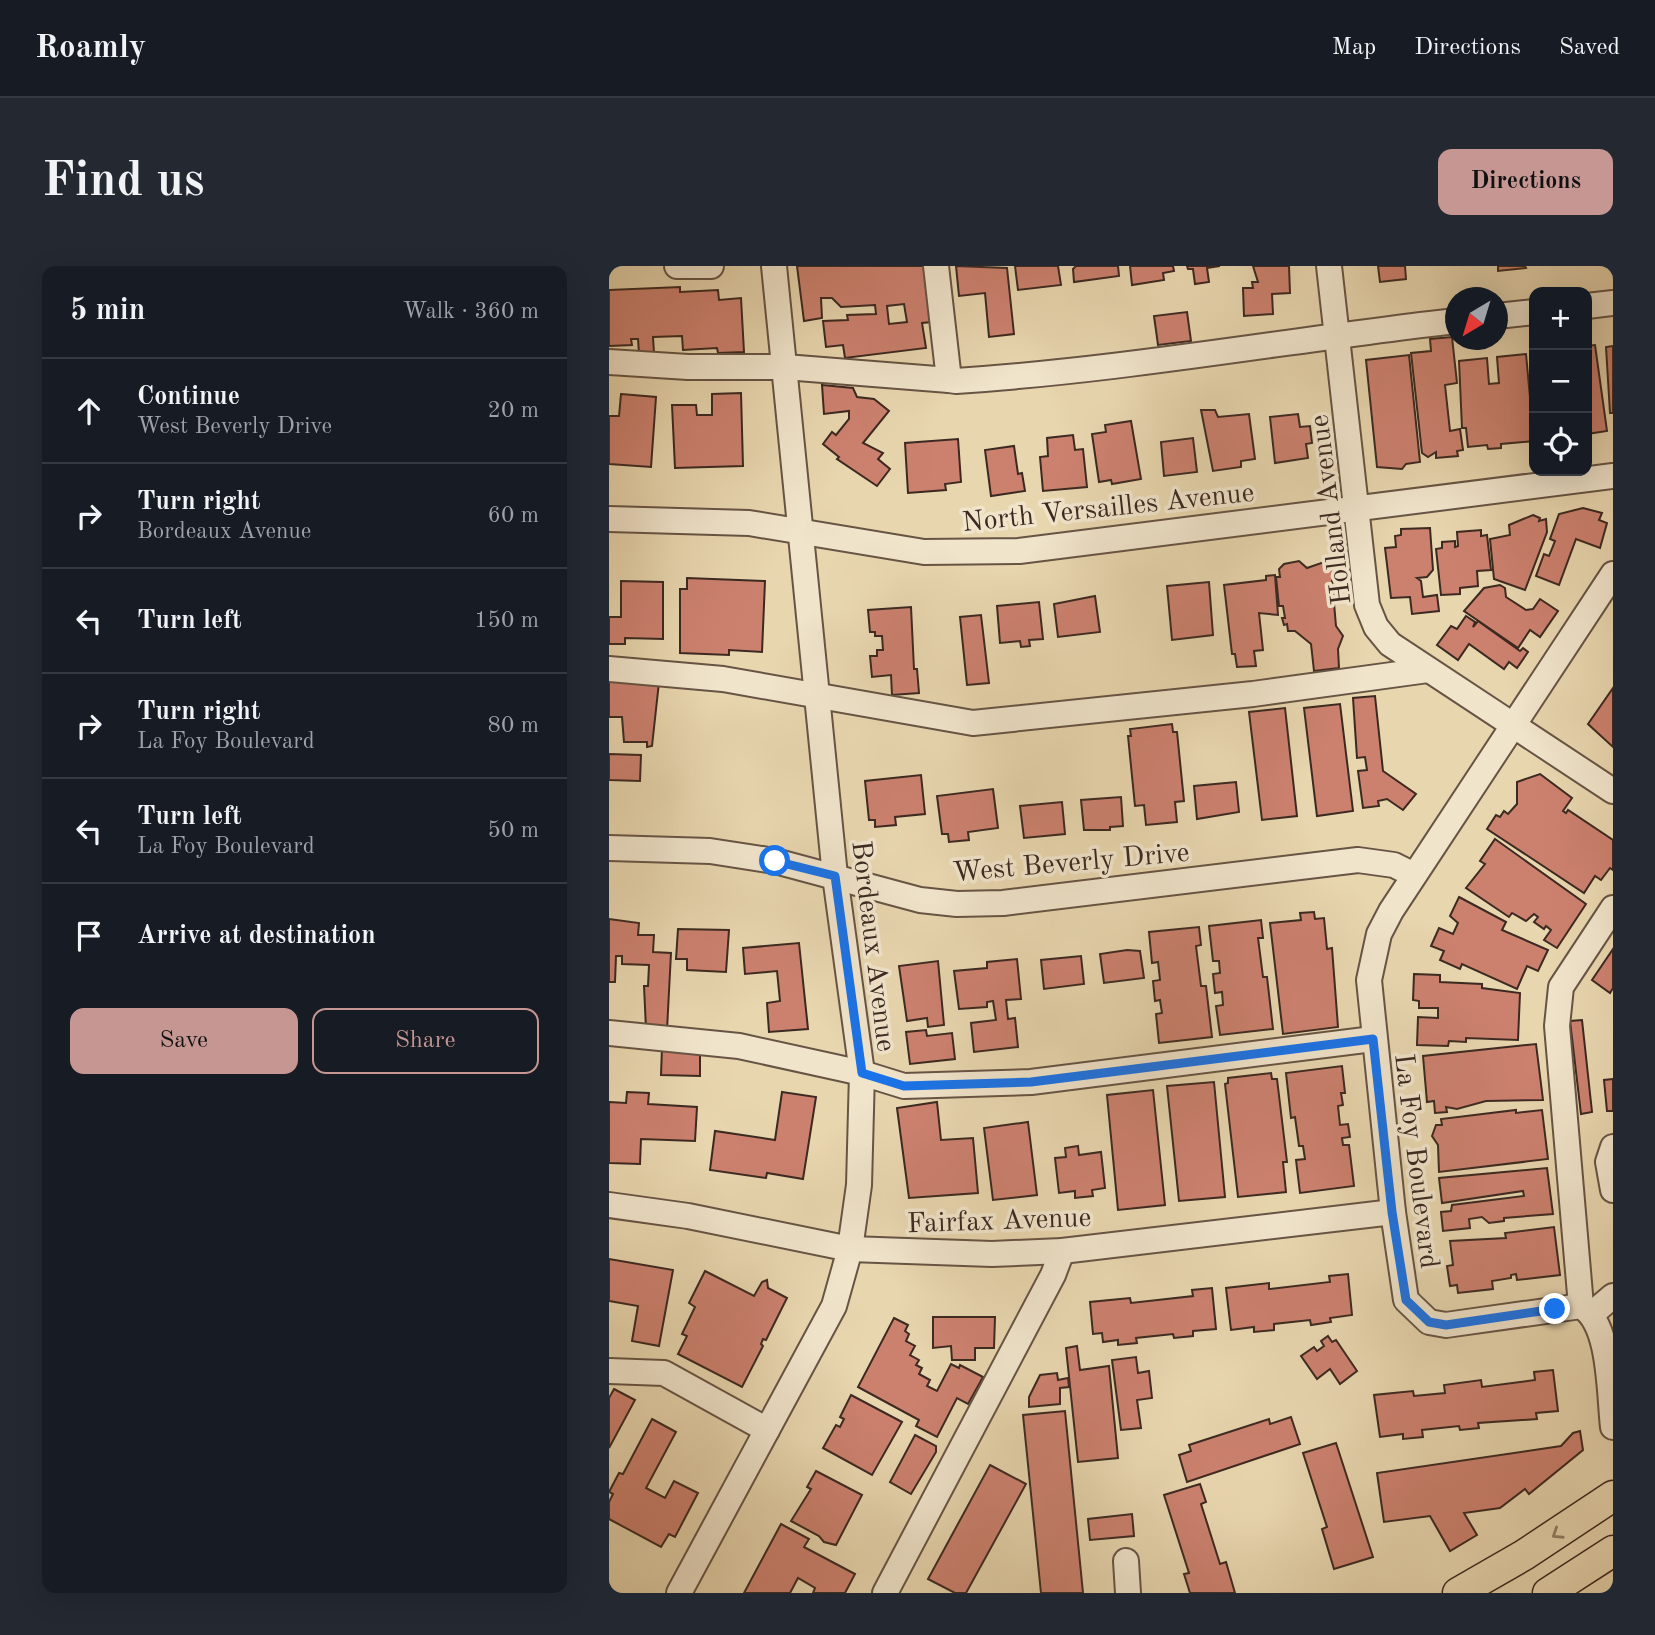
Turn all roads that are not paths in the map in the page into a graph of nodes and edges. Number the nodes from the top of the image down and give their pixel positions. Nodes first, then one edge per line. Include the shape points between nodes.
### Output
1 (677, 266) edge
2 (711, 266) edge
3 (774, 266) edge
4 (936, 266) edge
5 (1329, 266) edge
6 (1613, 303) edge
7 (1592, 305) edge
8 (1529, 313) edge
9 (1508, 315) edge
10 (1445, 322) edge
11 (1338, 335) junction
12 (609, 362) edge
13 (785, 367) junction
14 (949, 380) junction
15 (1613, 475) edge
16 (1357, 507) junction
17 (609, 519) edge
18 (801, 530) junction
19 (1613, 574) edge
20 (609, 669) edge
21 (1428, 670) junction
22 (818, 697) junction
23 (1512, 726) junction
24 (1613, 791) edge
25 (609, 848) edge
26 (1414, 875) junction
27 (835, 876) junction
28 (1613, 908) edge
29 (609, 1033) edge
30 (1373, 1039) junction
31 (862, 1073) junction
32 (1613, 1147) edge
33 (1613, 1190) edge
34 (609, 1205) edge
35 (1392, 1212) junction
36 (850, 1249) junction
37 (1062, 1251) junction
38 (1613, 1296) edge
39 (1587, 1310) junction
40 (609, 1371) edge
41 (1613, 1427) edge
42 (767, 1430) junction
43 (1613, 1496) edge
44 (1613, 1551) edge
45 (1126, 1562) dead end
46 (679, 1593) edge
47 (884, 1593) edge
48 (1128, 1593) edge
49 (1458, 1593) edge
50 (1548, 1593) edge

1 - 2 street
3 - 13 street, Bordeaux Avenue
4 - 14 street
5 - 11 street, Holland Avenue
6 - 7 street
8 - 9 street
10 - 11 street
11 - 14 street via 1126,367
11 - 16 street, Holland Avenue
12 - 13 street
13 - 14 street
13 - 18 street, Bordeaux Avenue
15 - 16 street, North Versailles Avenue
16 - 18 street, North Versailles Avenue via 1019,551 923,552
16 - 21 street, Holland Avenue via 1367,606 1390,644
17 - 18 street, North Versailles Avenue via 749,523
18 - 22 street, Bordeaux Avenue
19 - 23 street, La Foy Boulevard
20 - 22 street via 723,678
21 - 22 street via 1253,694 973,723
21 - 23 street, Holland Avenue
22 - 27 street, Bordeaux Avenue
23 - 24 street, Holland Avenue
23 - 26 street, La Foy Boulevard
25 - 27 street, West Beverly Drive via 710,851
26 - 27 street, West Beverly Drive via 1394,865 1357,860 1003,903 957,904 921,900
26 - 30 street, La Foy Boulevard via 1391,911 1372,959
27 - 31 street, Bordeaux Avenue
28 - 39 street via 1561,987 1557,1026
29 - 31 street via 739,1045
30 - 31 street via 1031,1082 904,1086
30 - 35 street, La Foy Boulevard
31 - 36 street, Bordeaux Avenue via 859,1185
32 - 33 street via 1608,1162
34 - 36 street, Fairfax Avenue
35 - 37 street, Fairfax Avenue
35 - 39 street, La Foy Boulevard via 1406,1300 1429,1322 1446,1325
36 - 37 street, Fairfax Avenue via 992,1254
36 - 42 street, Bordeaux Avenue via 834,1306
37 - 47 street
38 - 39 street
39 - 41 street via 1601,1329
40 - 42 street via 664,1373
42 - 46 street, Bordeaux Avenue
43 -> 49 main road via 1524,1556
44 - 50 main road
45 - 48 street

